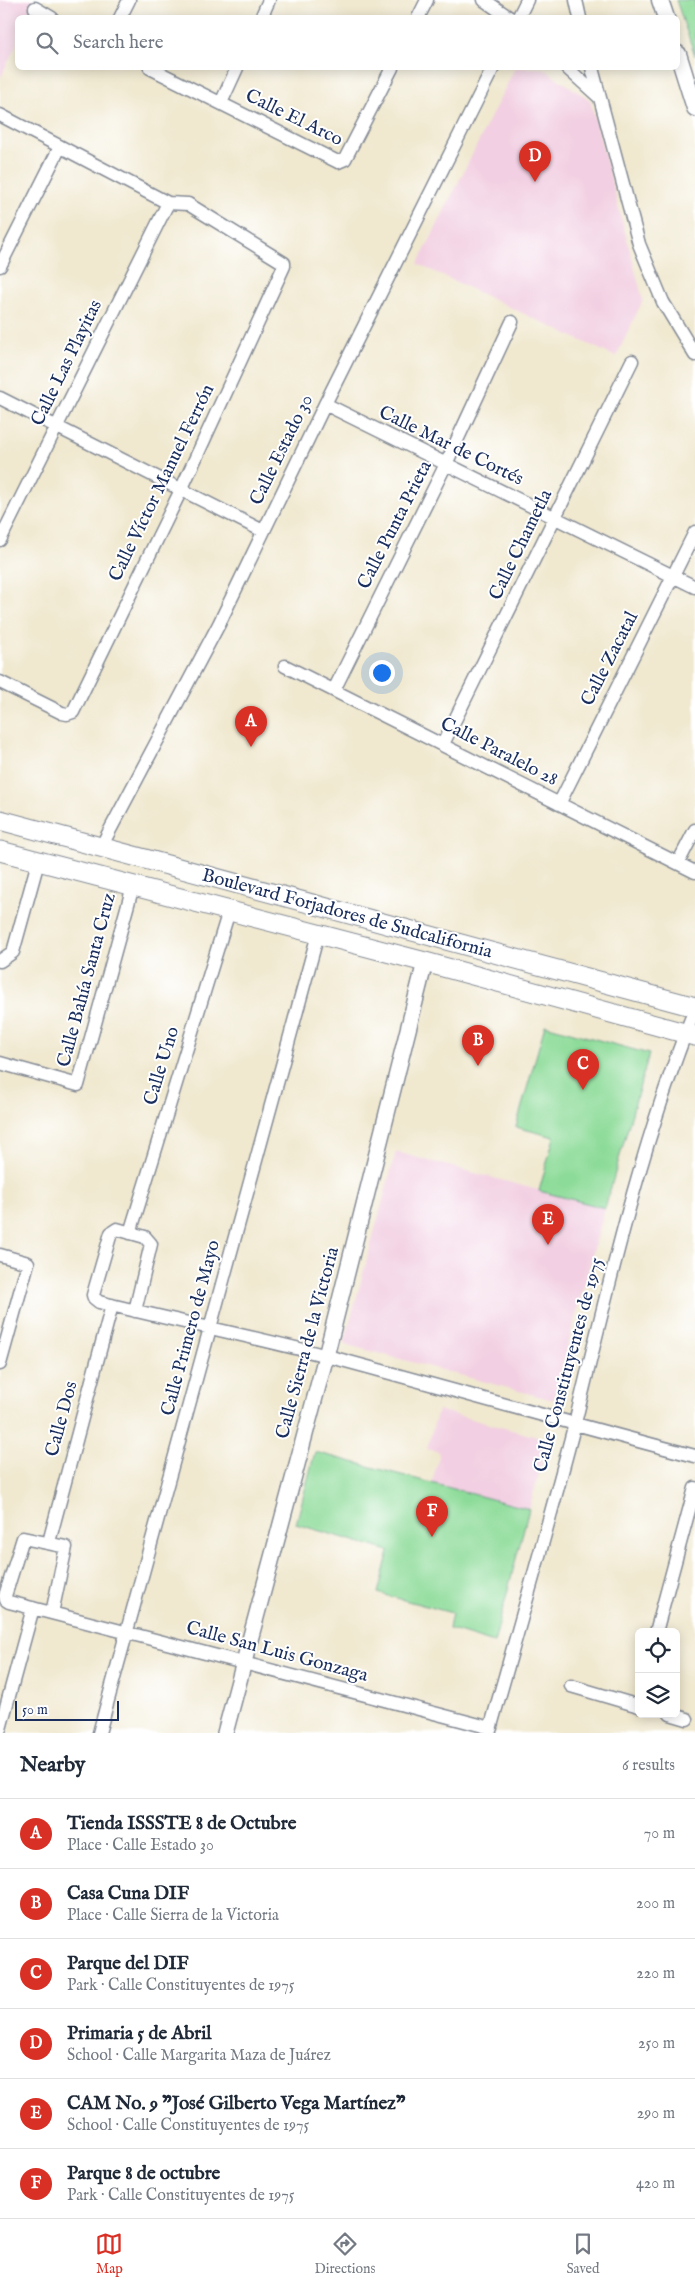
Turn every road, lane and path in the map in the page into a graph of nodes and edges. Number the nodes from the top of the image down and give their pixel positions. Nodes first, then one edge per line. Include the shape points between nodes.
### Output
1 (129, 0) edge
2 (269, 0) edge
3 (427, 0) edge
4 (484, 0) edge
5 (527, 0) edge
6 (576, 0) edge
7 (660, 0) edge
8 (35, 8) dead end
9 (47, 15) edge
10 (122, 15) edge
11 (262, 15) edge
12 (420, 15) edge
13 (506, 15) edge
14 (520, 15) edge
15 (579, 15) edge
16 (665, 15) edge
17 (680, 60) edge
18 (154, 70) edge
19 (236, 70) edge
20 (391, 70) edge
21 (492, 70) edge
22 (569, 70) edge
23 (592, 70) edge
24 (599, 97) junction
25 (221, 103) junction
26 (695, 108) edge
27 (0, 116) edge
28 (60, 147) junction
29 (168, 203) junction
30 (0, 266) edge
31 (512, 322) dead end
32 (695, 355) edge
33 (632, 361) dead end
34 (0, 398) edge
35 (325, 404) junction
36 (56, 428) junction
37 (446, 464) junction
38 (181, 490) junction
39 (556, 519) junction
40 (263, 531) junction
41 (695, 532) edge
42 (0, 540) edge
43 (674, 577) junction
44 (695, 587) edge
45 (285, 666) dead end
46 (0, 682) edge
47 (334, 690) junction
48 (443, 744) junction
49 (559, 804) junction
50 (0, 820) edge
51 (695, 830) edge
52 (101, 847) junction
53 (0, 851) edge
54 (38, 862) junction
55 (678, 863) junction
56 (695, 872) edge
57 (133, 886) junction
58 (229, 911) junction
59 (318, 934) junction
60 (0, 961) edge
61 (425, 962) junction
62 (695, 1008) edge
63 (690, 1035) edge
64 (0, 1063) edge
65 (130, 1233) junction
66 (0, 1255) edge
67 (112, 1305) junction
68 (135, 1311) junction
69 (210, 1327) junction
70 (326, 1356) junction
71 (0, 1364) edge
72 (574, 1424) junction
73 (695, 1456) edge
74 (695, 1488) edge
75 (49, 1542) junction
76 (33, 1608) junction
77 (52, 1613) junction
78 (657, 1628) edge
79 (127, 1633) junction
80 (243, 1662) junction
81 (571, 1686) dead end
82 (635, 1702) edge
83 (680, 1717) edge
84 (687, 1719) dead end
85 (0, 1729) edge
86 (490, 1731) edge
87 (99, 1733) edge
88 (224, 1733) edge

1 - 10 street
2 - 11 street
3 - 12 street
4 - 13 street
5 - 14 street
6 - 15 street
7 - 16 main road
8 - 9 street
17 - 26 main road
18 - 25 street, Calle El Arco
19 - 25 street
20 - 25 street, Calle El Arco via 342,162
21 - 35 street, Calle Estado 30
22 - 24 street
23 - 24 street
24 - 32 street via 640,244 663,302
27 - 28 street
28 - 29 street
28 - 30 street
29 - 36 street, Calle Las Playitas
29 - 38 street, Calle Víctor Manuel Ferrón via 188,204 284,263
31 - 37 street, Calle Punta Prieta
33 - 39 street, Calle Chametla
34 - 36 street
35 - 37 street, Calle Mar de Cortés
35 - 40 street, Calle Estado 30
36 - 38 street
36 - 42 street, Calle Las Playitas
37 - 39 street, Calle Mar de Cortés
37 - 47 street, Calle Punta Prieta
38 - 40 street
38 - 46 street, Calle Víctor Manuel Ferrón via 73,712 68,714
39 - 43 street, Calle Mar de Cortés
39 - 48 street, Calle Chametla
40 - 52 street, Calle Estado 30 via 215,632
41 - 43 street, Calle Zacatal
43 - 44 street, Calle Mar de Cortés
43 - 49 street, Calle Zacatal
45 - 47 street, Calle Paralelo 28
47 - 48 street, Calle Paralelo 28
48 - 49 street, Calle Paralelo 28
49 - 55 street, Calle Paralelo 28
50 - 52 main road, Boulevard Forjadores de Sudcalifornia
51 - 55 street
52 - 62 main road, Boulevard Forjadores de Sudcalifornia
53 - 54 main road, Boulevard Forjadores de Sudcalifornia
54 - 57 main road, Boulevard Forjadores de Sudcalifornia
54 - 60 street via 13,952
55 - 56 street, Calle Paralelo 28
57 - 58 main road, Boulevard Forjadores de Sudcalifornia
57 - 64 street, Calle Bahía Santa Cruz via 78,1085
58 - 59 main road, Boulevard Forjadores de Sudcalifornia
58 - 65 street, Calle Uno
59 - 61 main road, Boulevard Forjadores de Sudcalifornia
59 - 69 street, Calle Primero de Mayo
61 - 63 main road, Boulevard Forjadores de Sudcalifornia
61 - 70 street, Calle Sierra de la Victoria
62 - 63 street, Calle Constituyentes de 1975
63 - 72 street, Calle Constituyentes de 1975 via 661,1101 628,1213
65 - 67 street via 117,1229 111,1232 93,1295 99,1302
65 - 68 street via 146,1237 151,1244
66 - 71 street via 28,1263
67 - 68 street
67 - 75 street, Calle Dos
68 - 69 street
69 - 70 street
69 - 79 street, Calle Primero de Mayo
70 - 72 street
70 - 80 street, Calle Sierra de la Victoria
72 - 73 street
72 - 86 street, Calle Constituyentes de 1975
74 - 78 street
75 - 76 street, Calle San Luis Gonzaga via 23,1538 5,1596 9,1602
75 - 77 street, Calle San Luis Gonzaga via 66,1547
76 - 77 street, Calle San Luis Gonzaga
76 - 85 street
77 - 79 street, Calle San Luis Gonzaga
79 - 80 street, Calle San Luis Gonzaga
79 - 87 street, Calle Primero de Mayo
80 - 86 street, Calle San Luis Gonzaga
80 - 88 street, Calle Sierra de la Victoria
81 - 82 street
83 - 84 street

